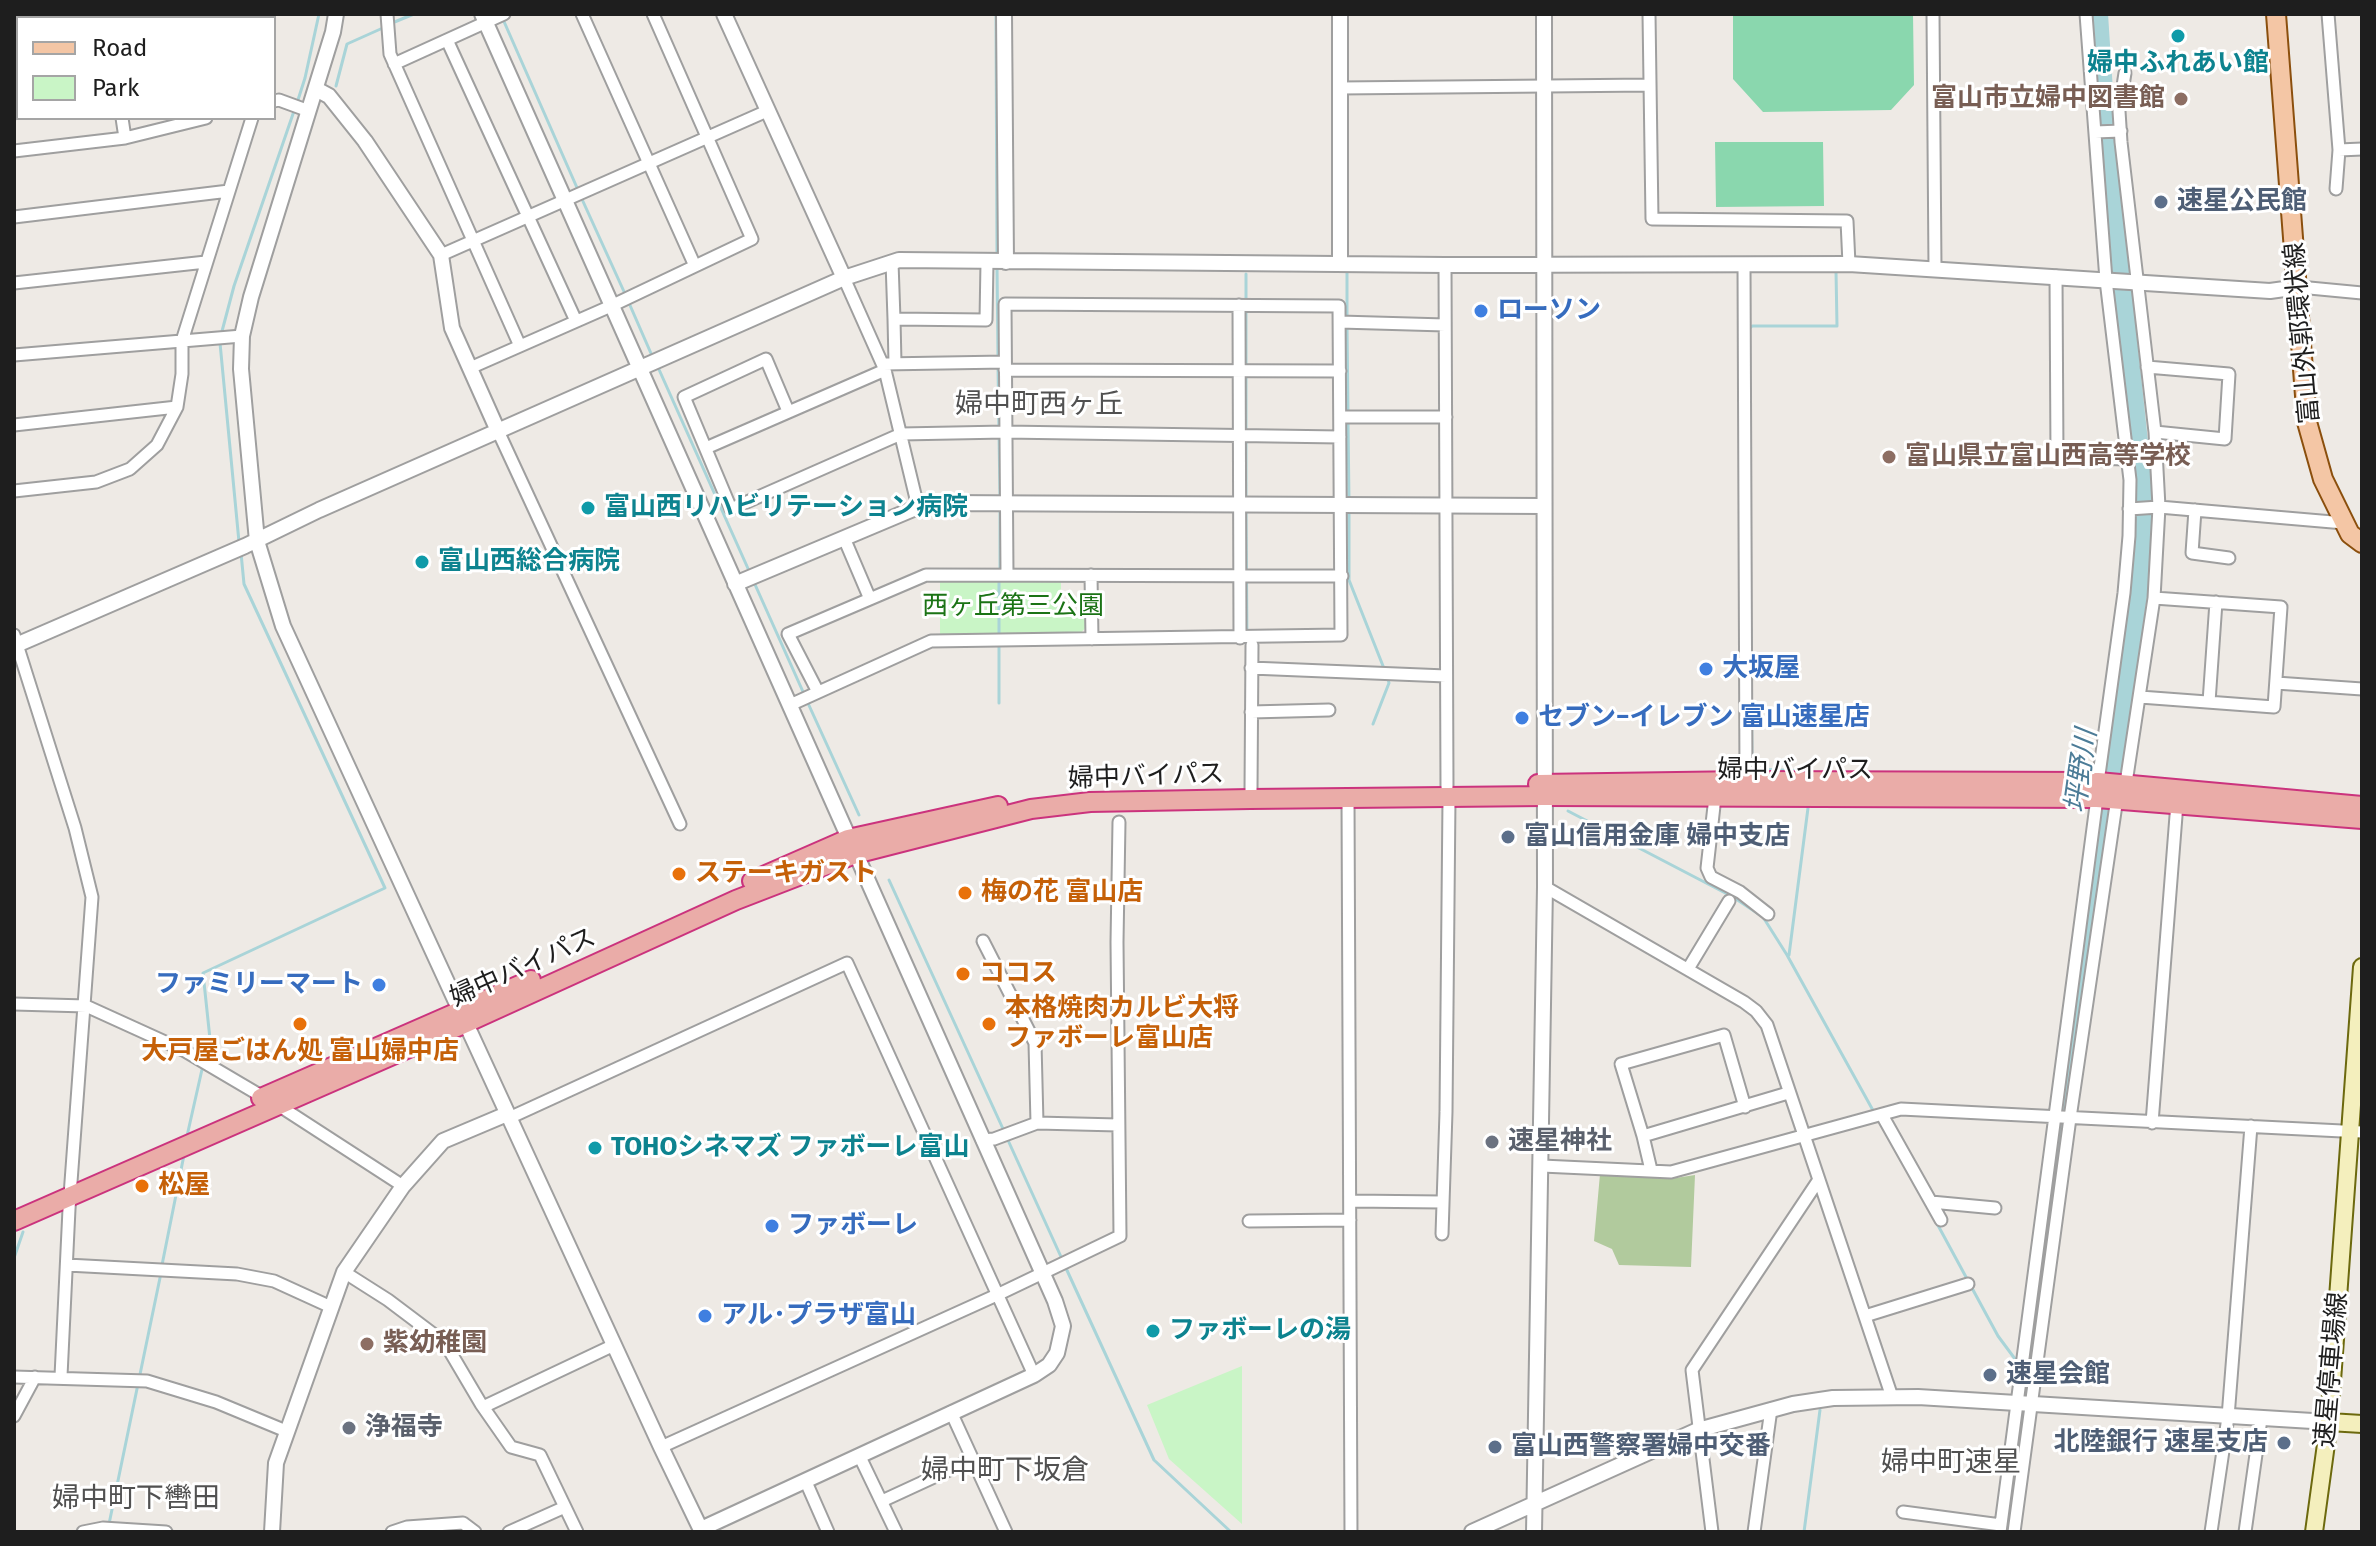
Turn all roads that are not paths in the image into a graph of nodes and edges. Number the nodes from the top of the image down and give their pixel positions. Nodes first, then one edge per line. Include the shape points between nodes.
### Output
1 (336, 14) edge
2 (387, 14) edge
3 (504, 14) edge
4 (582, 14) edge
5 (653, 14) edge
6 (724, 14) edge
7 (1004, 14) edge
8 (1340, 14) edge
9 (1544, 14) edge
10 (1649, 14) edge
11 (1933, 14) edge
12 (2086, 14) edge
13 (2276, 14) edge
14 (2328, 14) edge
15 (484, 18) edge
16 (447, 40) junction
17 (394, 64) junction
18 (2125, 73) dead end
19 (1650, 85) junction
20 (1340, 88) junction
21 (1544, 88) junction
22 (316, 89) junction
23 (276, 101) edge
24 (309, 111) junction
25 (767, 111) junction
26 (122, 120) edge
27 (198, 120) edge
28 (251, 120) edge
29 (2121, 131) junction
30 (2095, 132) junction
31 (708, 136) junction
32 (125, 138) junction
33 (2362, 149) edge
34 (2339, 150) junction
35 (14, 151) edge
36 (648, 163) junction
37 (2336, 189) dead end
38 (229, 191) junction
39 (564, 200) junction
40 (527, 216) junction
41 (14, 217) edge
42 (473, 240) junction
43 (441, 255) junction
44 (206, 262) junction
45 (892, 262) junction
46 (987, 262) junction
47 (1006, 262) junction
48 (1340, 263) junction
49 (1544, 264) junction
50 (1849, 264) junction
51 (1445, 265) junction
52 (1744, 265) junction
53 (695, 266) junction
54 (1935, 268) junction
55 (2056, 276) junction
56 (844, 278) junction
57 (2106, 280) junction
58 (2136, 282) junction
59 (14, 283) edge
60 (2299, 287) junction
61 (2362, 293) edge
62 (1239, 305) junction
63 (611, 306) junction
64 (894, 319) junction
65 (576, 321) junction
66 (1340, 322) junction
67 (1445, 325) junction
68 (242, 336) junction
69 (182, 341) junction
70 (520, 346) junction
71 (14, 355) edge
72 (887, 366) junction
73 (1005, 366) junction
74 (2147, 367) junction
75 (470, 368) junction
76 (640, 369) junction
77 (1240, 371) junction
78 (1340, 371) junction
79 (177, 407) junction
80 (788, 411) junction
81 (1341, 417) junction
82 (1446, 417) junction
83 (14, 425) edge
84 (498, 431) junction
85 (1005, 432) junction
86 (2155, 432) junction
87 (901, 434) junction
88 (1240, 435) junction
89 (1340, 437) junction
90 (706, 448) junction
91 (2031, 457) dead end
92 (2057, 458) junction
93 (2129, 459) junction
94 (14, 491) edge
95 (1006, 502) junction
96 (1241, 503) junction
97 (1342, 504) junction
98 (1447, 504) junction
99 (1544, 506) junction
100 (918, 507) junction
101 (2159, 507) junction
102 (2129, 509) junction
103 (2195, 510) junction
104 (2344, 523) junction
105 (844, 538) junction
106 (257, 541) junction
107 (2362, 543) edge
108 (2229, 558) dead end
109 (1007, 574) junction
110 (1091, 575) junction
111 (1240, 575) junction
112 (1342, 576) junction
113 (735, 584) junction
114 (2154, 598) junction
115 (870, 599) junction
116 (2216, 602) junction
117 (1240, 638) junction
118 (1092, 639) junction
119 (15, 642) edge
120 (1252, 645) dead end
121 (1251, 668) junction
122 (1446, 676) junction
123 (2276, 683) junction
124 (2362, 689) edge
125 (818, 692) junction
126 (2140, 697) junction
127 (2209, 702) junction
128 (790, 705) junction
129 (1329, 710) dead end
130 (1251, 712) junction
131 (1746, 781) junction
132 (1251, 790) junction
133 (1544, 790) junction
134 (2097, 790) junction
135 (2122, 791) junction
136 (1448, 793) junction
137 (1715, 797) junction
138 (1348, 798) junction
139 (2177, 803) junction
140 (2362, 806) edge
141 (2362, 819) edge
142 (1119, 822) dead end
143 (680, 824) dead end
144 (852, 846) junction
145 (1545, 887) junction
146 (1729, 901) dead end
147 (1768, 914) dead end
148 (983, 941) dead end
149 (2362, 967) edge
150 (1688, 969) junction
151 (14, 1004) edge
152 (86, 1006) junction
153 (462, 1016) junction
154 (1788, 1093) junction
155 (270, 1101) junction
156 (1745, 1107) junction
157 (1882, 1115) junction
158 (508, 1116) junction
159 (2054, 1117) junction
160 (2070, 1118) junction
161 (1037, 1123) junction
162 (2152, 1123) junction
163 (1118, 1125) junction
164 (2251, 1126) junction
165 (2356, 1131) edge
166 (1804, 1135) junction
167 (1643, 1136) junction
168 (982, 1140) junction
169 (1542, 1166) junction
170 (1651, 1170) junction
171 (1818, 1181) junction
172 (403, 1186) junction
173 (70, 1190) junction
174 (1351, 1201) junction
175 (1442, 1202) junction
176 (1931, 1202) junction
177 (14, 1208) edge
178 (1995, 1208) dead end
179 (1350, 1220) junction
180 (1941, 1220) dead end
181 (14, 1221) edge
182 (1249, 1221) dead end
183 (1442, 1234) dead end
184 (67, 1265) junction
185 (344, 1272) junction
186 (1042, 1272) junction
187 (1968, 1284) dead end
188 (999, 1294) junction
189 (331, 1307) junction
190 (1865, 1316) junction
191 (614, 1345) junction
192 (1034, 1375) junction
193 (61, 1376) junction
194 (14, 1377) edge
195 (35, 1377) junction
196 (1892, 1397) junction
197 (2024, 1405) junction
198 (483, 1407) junction
199 (1771, 1409) junction
200 (951, 1412) junction
201 (14, 1416) edge
202 (2228, 1417) junction
203 (2261, 1419) junction
204 (2329, 1422) junction
205 (2362, 1424) edge
206 (1698, 1430) junction
207 (286, 1431) junction
208 (661, 1447) junction
209 (859, 1455) junction
210 (973, 1459) junction
211 (806, 1482) junction
212 (882, 1501) junction
213 (1534, 1504) junction
214 (565, 1507) junction
215 (1903, 1512) dead end
216 (2000, 1528) edge
217 (702, 1531) edge
218 (83, 1532) edge
219 (166, 1532) edge
220 (272, 1532) edge
221 (392, 1532) edge
222 (475, 1532) edge
223 (509, 1532) edge
224 (577, 1532) edge
225 (828, 1532) edge
226 (896, 1532) edge
227 (1006, 1532) edge
228 (1351, 1532) edge
229 (1472, 1532) edge
230 (1534, 1532) edge
231 (1712, 1532) edge
232 (1754, 1532) edge
233 (2014, 1532) edge
234 (2211, 1532) edge
235 (2245, 1532) edge
236 (2314, 1532) edge

1 - 22 street
2 - 17 street
3 - 15 street
4 - 36 street
5 - 31 street
6 - 25 street
7 - 47 street
8 - 20 street
9 - 21 street
10 - 19 street
11 - 54 street
12 - 30 street
13 - 60 main road, 富山外郭環状線
14 - 34 street
15 - 16 street
15 - 39 street
16 - 17 street
16 - 40 street
17 - 42 street
18 - 29 street
19 - 21 street
19 - 50 street via 1652,219 1847,221
20 - 21 street
20 - 48 street
21 - 49 street
22 - 24 street
22 - 43 street via 329,96 365,141
23 - 24 street
24 - 68 street
25 - 31 street
25 - 56 street
26 - 32 street
27 - 32 street
28 - 38 street
29 - 30 street
29 - 58 street
30 - 57 street
31 - 36 street
31 - 53 street via 752,239
32 - 35 street
33 - 34 street
34 - 37 street
36 - 39 street
36 - 53 street
38 - 41 street
38 - 44 street
39 - 40 street
39 - 63 street
40 - 42 street
40 - 65 street
42 - 43 street
42 - 70 street
43 - 75 street via 452,328
44 - 59 street
44 - 69 street
45 - 46 street
45 - 56 street
45 - 64 street
46 - 47 street
46 - 64 street via 986,320
47 - 48 street
48 - 51 street
49 - 51 street
49 - 52 street
49 - 99 street
50 - 52 street
50 - 54 street
51 - 67 street
52 - 131 street
53 - 63 street
54 - 55 street
55 - 57 street
55 - 92 street
56 - 72 street
56 - 76 street
57 - 58 street
57 - 93 street
58 - 60 street via 2270,291
58 - 74 street
60 - 61 street
60 - 104 main road, 富山外郭環状線 via 2307,422 2323,479
62 - 66 street via 1339,306
62 - 73 street via 1005,304
62 - 77 street
63 - 65 street
63 - 76 street
64 - 72 street
65 - 70 street
66 - 67 street
66 - 78 street
67 - 82 street
68 - 69 street
68 - 106 street
69 - 71 street
69 - 79 street
70 - 75 street
72 - 73 street
72 - 80 street
72 - 87 street
73 - 77 street
73 - 85 street
74 - 86 street
74 - 86 street via 2229,374 2225,439
75 - 84 street
76 - 84 street
76 - 113 street
77 - 78 street
77 - 88 street
78 - 81 street
79 - 83 street
79 - 94 street via 157,445 130,469 96,482
80 - 90 street
80 - 90 street via 766,359 684,397
81 - 82 street
81 - 89 street
82 - 98 street
84 - 106 street
84 - 143 street
85 - 87 street
85 - 88 street
85 - 95 street
86 - 101 street
87 - 90 street via 731,509
87 - 100 street
88 - 89 street
88 - 96 street
89 - 97 street
91 - 92 street
92 - 93 street
93 - 102 street
95 - 96 street
95 - 100 street
95 - 109 street
96 - 97 street
96 - 111 street
97 - 98 street
97 - 112 street
98 - 99 street
98 - 122 street
99 - 133 street
100 - 105 street
101 - 102 street
101 - 103 street
101 - 114 street
102 - 134 street via 2124,593
103 - 104 street
103 - 108 street via 2192,553
104 - 107 main road, 富山外郭環状線
105 - 113 street
105 - 115 street
106 - 119 street
106 - 153 street via 283,626
109 - 110 street
109 - 115 street via 926,575
110 - 111 street
110 - 118 street
111 - 112 street
111 - 117 street
112 - 117 street via 1341,635
113 - 128 street
114 - 116 street
114 - 126 street
115 - 125 street via 788,634
116 - 123 street via 2281,607
116 - 127 street
117 - 118 street
118 - 125 street via 931,641
119 - 152 street via 92,897
120 - 121 street
121 - 122 street
121 - 130 street
122 - 136 street
123 - 124 street
123 - 127 street via 2274,707
125 - 128 street
126 - 127 street
126 - 135 street
128 - 144 street
129 - 130 street
130 - 132 street
131 - 133 highway, 婦中バイパス
131 - 134 highway, 婦中バイパス
132 - 136 highway, 婦中バイパス
132 - 144 highway, 婦中バイパス via 1062,795 998,806
133 - 136 highway, 婦中バイパス
133 - 137 highway, 婦中バイパス
133 - 145 street
134 - 135 highway, 婦中バイパス
134 - 137 highway, 婦中バイパス
134 - 159 street
135 - 139 highway, 婦中バイパス
135 - 140 highway, 婦中バイパス
135 - 160 street
136 - 138 highway, 婦中バイパス
136 - 175 street
137 - 147 street via 1707,868 1711,877
138 - 144 highway, 婦中バイパス via 1090,802
138 - 174 street
139 - 141 highway, 婦中バイパス
139 - 162 street
142 - 163 street
144 - 153 highway, 婦中バイパス
144 - 168 street
145 - 150 street
145 - 169 street
146 - 150 street
148 - 161 street via 1035,1043
149 - 165 main road, 速星停車場線
150 - 154 street via 1756,1011 1767,1025
151 - 152 street
152 - 155 street via 185,1051
152 - 173 street
153 - 155 highway, 婦中バイパス
153 - 158 street
154 - 156 street
154 - 166 street
155 - 172 street
155 - 173 highway, 婦中バイパス
156 - 167 street
156 - 167 street via 1724,1035 1621,1064
157 - 159 street via 1901,1109
157 - 166 street
157 - 176 street
158 - 172 street via 443,1141
158 - 188 street via 847,963
158 - 191 street
159 - 160 street
159 - 197 street
160 - 162 street
160 - 197 street
161 - 163 street
161 - 168 street
162 - 164 street
163 - 186 street via 1120,1236
164 - 165 street
164 - 202 street
165 - 204 main road, 速星停車場線
166 - 170 street via 1671,1172
166 - 171 street
167 - 170 street
168 - 186 street
169 - 170 street
169 - 213 street
171 - 190 street
171 - 206 street via 1692,1370
172 - 185 street
173 - 177 highway, 婦中バイパス
173 - 181 highway, 婦中バイパス
173 - 184 street
174 - 175 street
174 - 179 street
175 - 183 street
176 - 178 street
176 - 180 street
179 - 182 street
179 - 228 street
184 - 189 street via 237,1274 274,1281
184 - 193 street
185 - 189 street
185 - 198 street via 445,1343
186 - 188 street
186 - 192 street via 1063,1326 1057,1353
187 - 190 street
188 - 192 street
188 - 208 street
189 - 207 street
190 - 196 street
191 - 198 street
191 - 208 street
192 - 200 street
193 - 195 street
193 - 207 street via 147,1381
194 - 195 street
195 - 201 street
196 - 197 street
196 - 199 street via 1833,1398
197 - 202 street
197 - 216 street
197 - 233 street
198 - 214 street via 511,1447 540,1455
199 - 206 street
199 - 232 street
200 - 209 street
200 - 210 street
202 - 203 street
202 - 234 street
203 - 204 street
203 - 235 street
204 - 205 main road
204 - 236 main road, 速星停車場線
206 - 213 street
206 - 231 street
207 - 220 street via 276,1463
208 - 217 street
209 - 211 street
209 - 212 street
210 - 212 street
210 - 227 street
211 - 217 street
211 - 225 street
212 - 226 street
213 - 229 street
213 - 230 street
214 - 223 street
214 - 224 street
215 - 216 street
218 - 219 street
221 - 222 street via 463,1523

